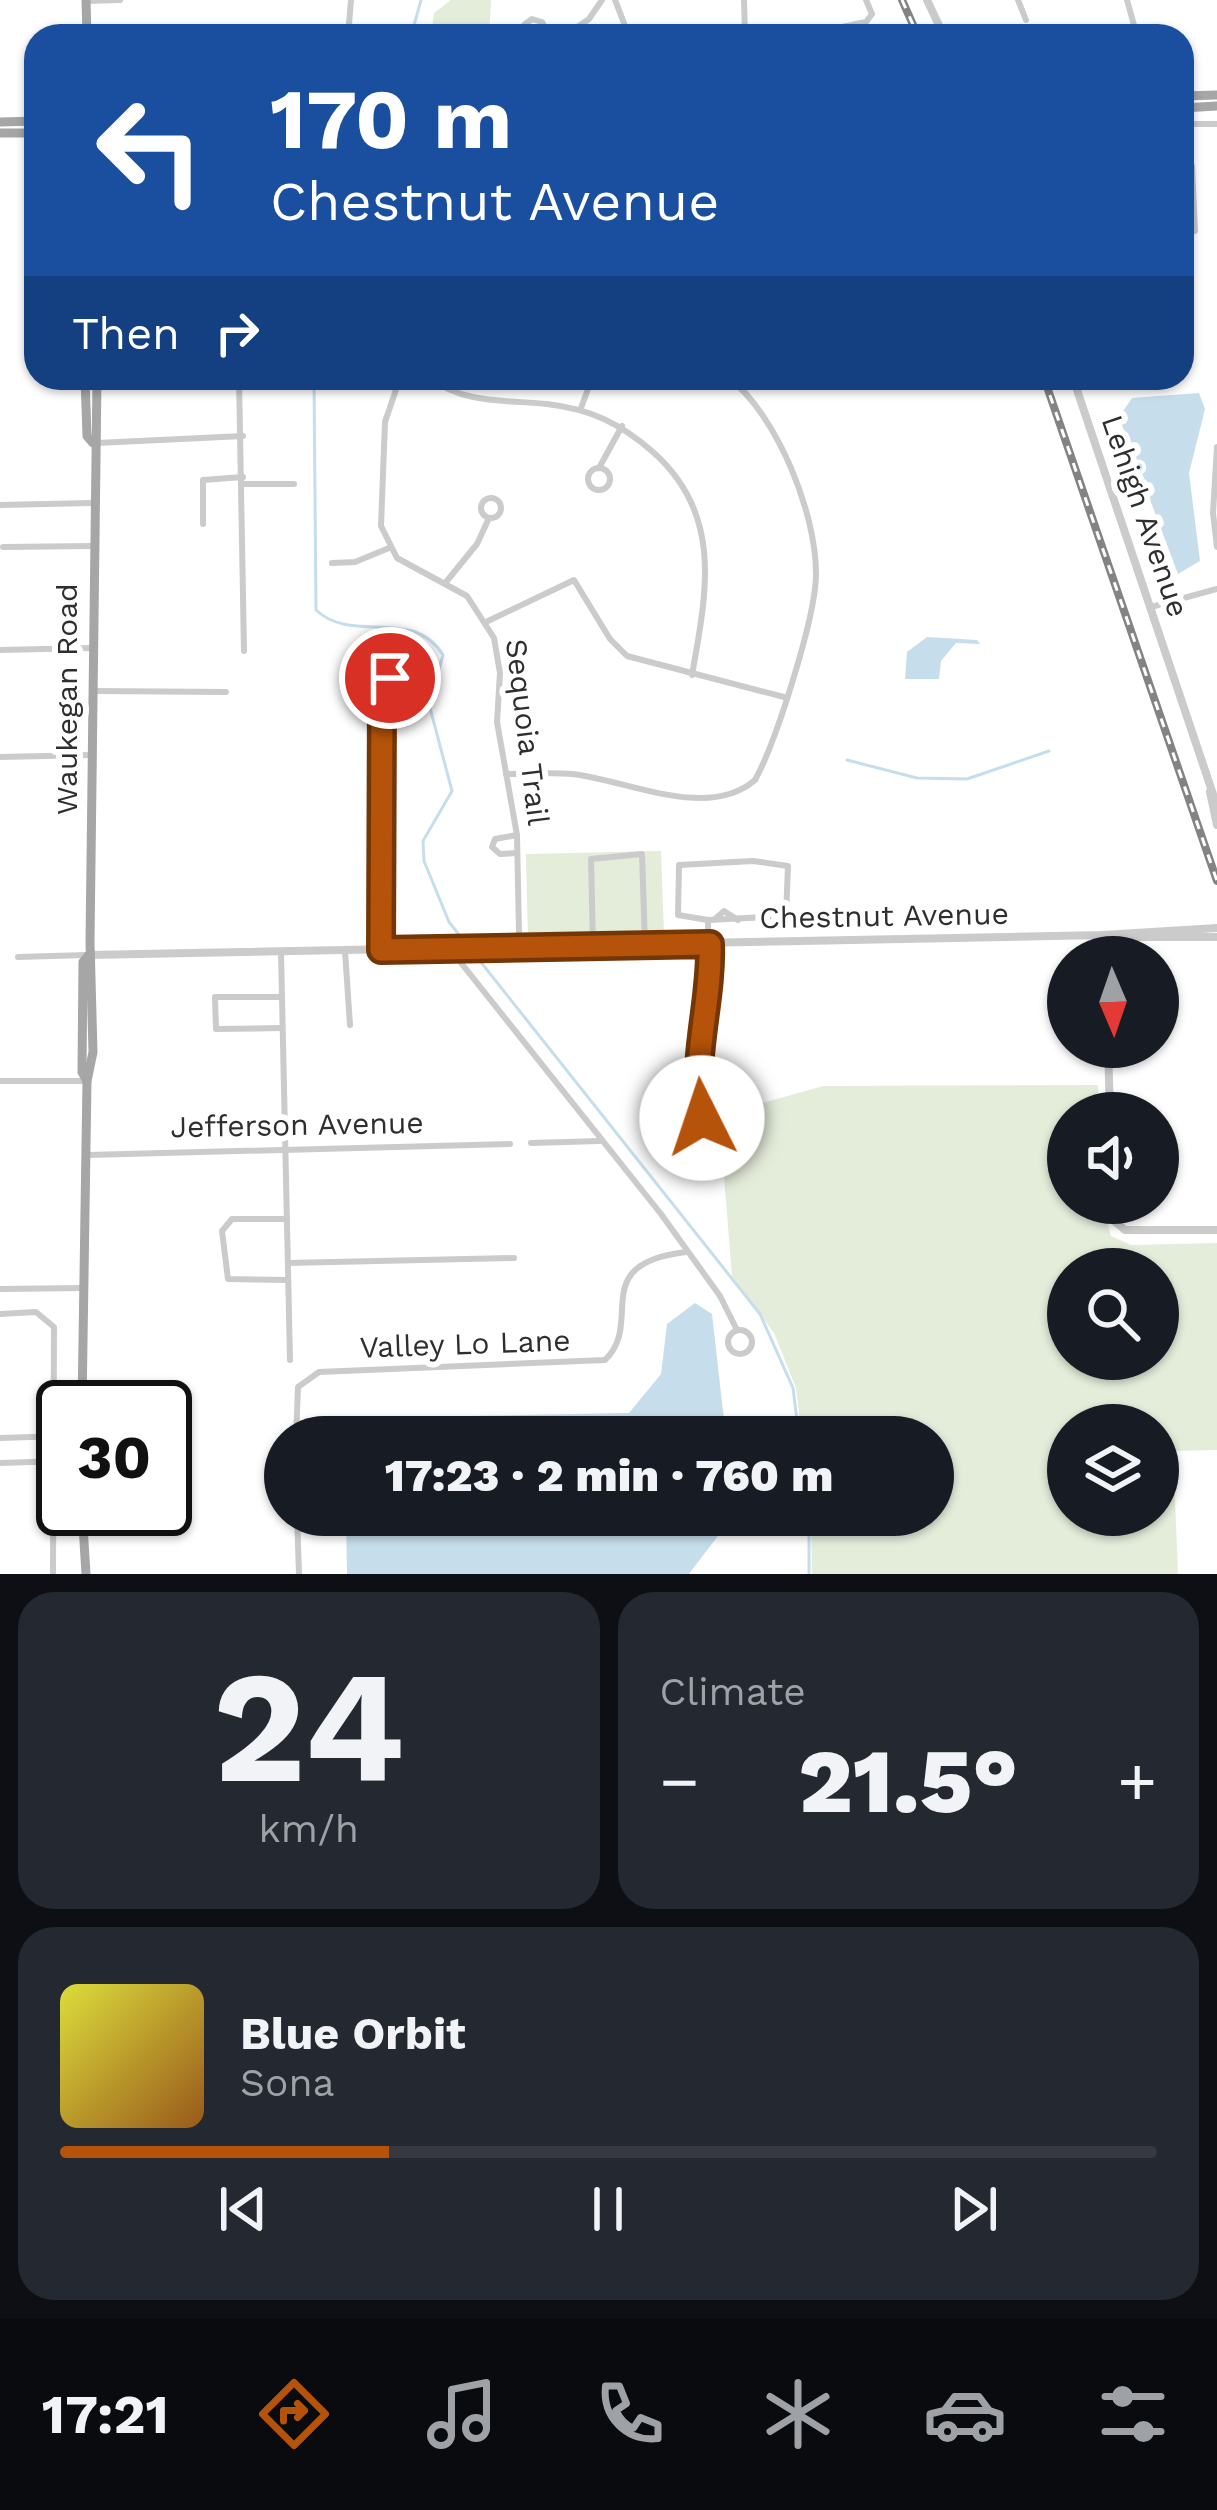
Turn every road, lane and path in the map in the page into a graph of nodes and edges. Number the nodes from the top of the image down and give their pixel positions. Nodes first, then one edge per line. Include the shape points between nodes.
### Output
1 (120, 0) edge
2 (602, 0) edge
3 (866, 0) edge
4 (1018, 0) edge
5 (86, 1) edge
6 (1026, 20) dead end
7 (582, 24) edge
8 (856, 24) edge
9 (1194, 198) edge
10 (1196, 231) dead end
11 (85, 390) edge
12 (97, 390) edge
13 (240, 390) edge
14 (396, 390) edge
15 (458, 390) edge
16 (587, 390) edge
17 (741, 390) edge
18 (1077, 390) edge
19 (581, 407) junction
20 (622, 426) junction
21 (243, 436) junction
22 (93, 443) junction
23 (1217, 447) edge
24 (599, 468) dead end
25 (243, 481) junction
26 (294, 484) dead end
27 (92, 503) junction
28 (0, 505) edge
29 (489, 518) dead end
30 (203, 524) dead end
31 (92, 546) junction
32 (3, 547) edge
33 (1217, 547) edge
34 (389, 548) junction
35 (332, 563) dead end
36 (446, 582) junction
37 (1217, 589) edge
38 (1151, 607) junction
39 (488, 621) junction
40 (92, 648) junction
41 (0, 650) edge
42 (244, 650) dead end
43 (692, 675) junction
44 (91, 692) junction
45 (226, 692) dead end
46 (784, 697) junction
47 (382, 698) junction
48 (91, 755) junction
49 (0, 758) edge
50 (506, 774) junction
51 (1210, 784) junction
52 (1217, 806) edge
53 (1217, 825) edge
54 (517, 835) junction
55 (518, 854) junction
56 (711, 920) junction
57 (1217, 932) edge
58 (519, 934) dead end
59 (1103, 935) joint
60 (710, 944) junction
61 (645, 945) junction
62 (593, 946) junction
63 (454, 949) junction
64 (381, 950) junction
65 (345, 951) junction
66 (281, 952) junction
67 (89, 955) junction
68 (18, 957) dead end
69 (282, 997) junction
70 (350, 1025) dead end
71 (283, 1028) junction
72 (87, 1081) junction
73 (2, 1083) edge
74 (701, 1134) dead end
75 (600, 1141) junction
76 (531, 1143) dead end
77 (510, 1144) dead end
78 (285, 1150) junction
79 (86, 1155) junction
80 (287, 1219) junction
81 (1118, 1224) edge
82 (1217, 1230) edge
83 (686, 1252) junction
84 (514, 1258) dead end
85 (288, 1263) junction
86 (288, 1280) junction
87 (84, 1288) junction
88 (0, 1289) edge
89 (0, 1313) edge
90 (737, 1330) dead end
91 (290, 1360) dead end
92 (53, 1380) edge
93 (82, 1380) edge
94 (297, 1416) edge
95 (36, 1437) edge
96 (0, 1438) edge
97 (36, 1462) edge
98 (0, 1463) edge
99 (53, 1536) edge
100 (84, 1536) edge
101 (298, 1536) edge
102 (53, 1574) edge
103 (86, 1574) edge
104 (299, 1574) edge

1 - 5 street
2 - 7 street
3 - 8 street via 872,14
4 - 6 street
9 - 10 street
11 - 22 main road, Waukegan Road
12 - 22 main road, Waukegan Road
13 - 21 street
14 - 34 street via 380,514
15 - 19 street
16 - 19 street
17 - 46 street via 767,415 816,560 814,595
18 - 38 street, Lehigh Avenue
19 - 20 street
20 - 24 street
20 - 43 street via 683,479 700,520 705,561
21 - 22 street
21 - 25 street
22 - 27 main road, Waukegan Road
23 - 33 street
25 - 26 street
25 - 30 street via 203,480
25 - 42 street
27 - 28 street
27 - 31 main road, Waukegan Road
29 - 36 street
31 - 32 street
31 - 40 main road, Waukegan Road
34 - 35 street
34 - 36 street, Sequoia Trail via 408,567
36 - 39 street, Sequoia Trail
37 - 38 street
38 - 51 street, Lehigh Avenue
39 - 43 street via 574,580 627,656
39 - 50 street, Sequoia Trail via 499,654
40 - 41 street
40 - 44 main road, Waukegan Road
43 - 46 street
44 - 45 street
44 - 48 main road, Waukegan Road
46 - 50 street via 755,780 726,796 569,774
47 - 47 street via 393,685 380,674 370,689
47 - 64 street
48 - 49 street
48 - 67 main road, Waukegan Road
50 - 54 street, Sequoia Trail
51 - 52 street, Lehigh Avenue
51 - 53 street
54 - 55 street, Sequoia Trail
54 - 55 street via 494,838 492,847
55 - 58 street, Sequoia Trail
56 - 56 street via 781,919 790,912 785,862 683,863 675,871 675,909
56 - 60 street
57 - 59 street, Chestnut Avenue
59 - 60 street, Chestnut Avenue
60 - 61 street, Chestnut Avenue
60 - 74 street via 696,1069
61 - 62 street, Chestnut Avenue
61 - 62 street via 641,854 591,859
62 - 63 street, Chestnut Avenue
63 - 64 street, Chestnut Avenue
63 - 75 street
64 - 65 street, Chestnut Avenue
65 - 66 street, Chestnut Avenue
65 - 70 street
66 - 67 street, Chestnut Avenue
66 - 69 street
67 - 68 street, Chestnut Avenue
67 - 72 main road, Waukegan Road via 82,980
69 - 71 street
69 - 71 street via 215,997 216,1030
71 - 78 street
72 - 73 street
72 - 79 main road, Waukegan Road
75 - 76 street
75 - 83 street
77 - 78 street, Jefferson Avenue
78 - 79 street, Jefferson Avenue
78 - 80 street
79 - 87 main road, Waukegan Road
80 - 85 street
80 - 86 street via 232,1219 222,1231 228,1279
81 - 82 street
83 - 90 street
83 - 94 street, Valley Lo Lane via 644,1262 621,1289 614,1352 605,1360 319,1372 298,1387
84 - 85 street
85 - 86 street
86 - 91 street
87 - 88 street
87 - 93 main road, Waukegan Road
89 - 92 street via 36,1312 52,1321
95 - 96 street
97 - 98 street
99 - 102 street
100 - 103 main road
101 - 104 street

